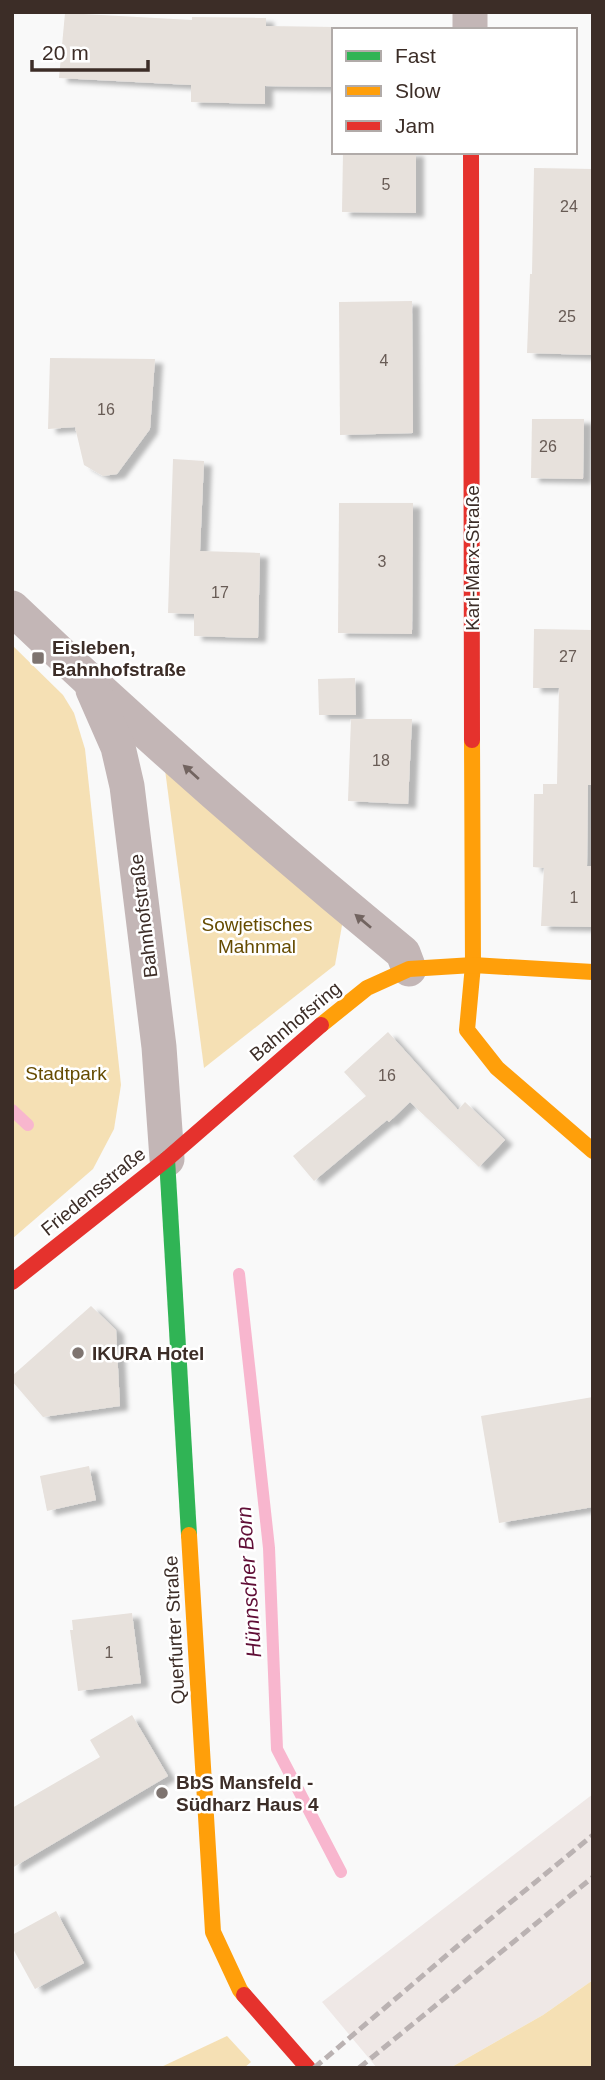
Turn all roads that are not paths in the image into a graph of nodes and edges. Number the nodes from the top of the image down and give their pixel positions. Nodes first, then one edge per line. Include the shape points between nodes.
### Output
1 (471, 154) edge
2 (12, 608) edge
3 (89, 680) junction
4 (473, 965) junction
5 (409, 969) junction
6 (593, 972) edge
7 (593, 1150) edge
8 (167, 1159) junction
9 (12, 1282) edge
10 (308, 2068) edge

1 - 4 main road, Karl-Marx-Straße
2 - 3 street, Bahnhofstraße
5 -> 3 street, Bahnhofstraße via 403,953 294,863
3 - 8 street, Bahnhofstraße via 118,747 127,786 159,1047
4 - 5 main road, Bahnhofsring
4 - 6 main road, Bahnhofsring
4 - 7 main road via 467,1030 498,1068
5 - 8 main road, Bahnhofsring via 367,989 327,1020
8 - 9 main road, Friedensstraße
8 - 10 main road, Querfurter Straße via 213,1932 240,1990

